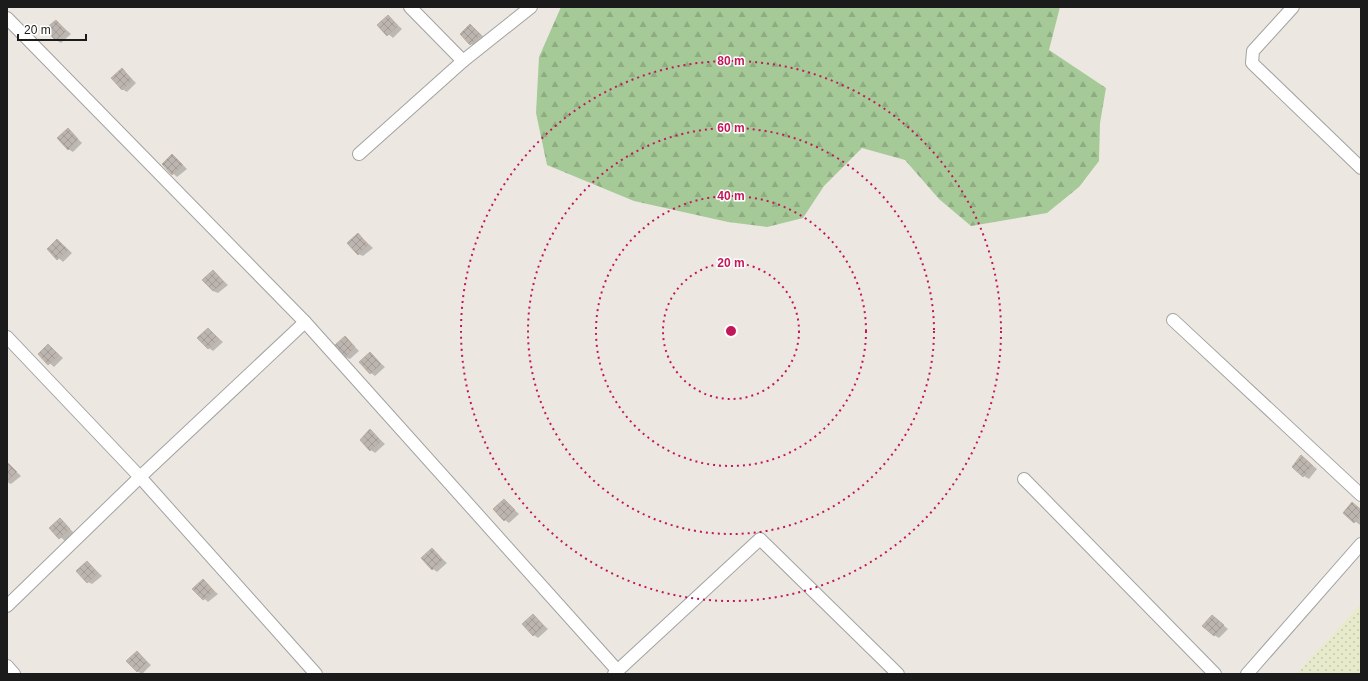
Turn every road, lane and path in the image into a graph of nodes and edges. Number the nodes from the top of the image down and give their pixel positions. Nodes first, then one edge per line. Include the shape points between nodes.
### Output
1 (410, 7) edge
2 (530, 7) edge
3 (1293, 7) edge
4 (7, 18) edge
5 (463, 61) junction
6 (358, 154) dead end
7 (1361, 168) edge
8 (1172, 320) dead end
9 (305, 322) junction
10 (7, 337) edge
11 (140, 477) junction
12 (1024, 479) dead end
13 (1361, 495) edge
14 (1361, 544) edge
15 (7, 606) edge
16 (7, 666) edge
17 (615, 672) edge
18 (14, 674) edge
19 (316, 674) edge
20 (898, 674) edge
21 (1215, 674) edge
22 (1248, 674) edge

1 - 5 lane
2 - 5 lane
3 - 7 lane via 1253,51 1252,63
4 - 9 lane
5 - 6 lane
8 - 13 lane
9 - 11 lane
9 - 17 lane
10 - 11 lane
11 - 15 lane
11 - 19 lane
12 - 21 lane
14 - 22 lane
16 - 18 lane
17 - 20 lane via 760,538

